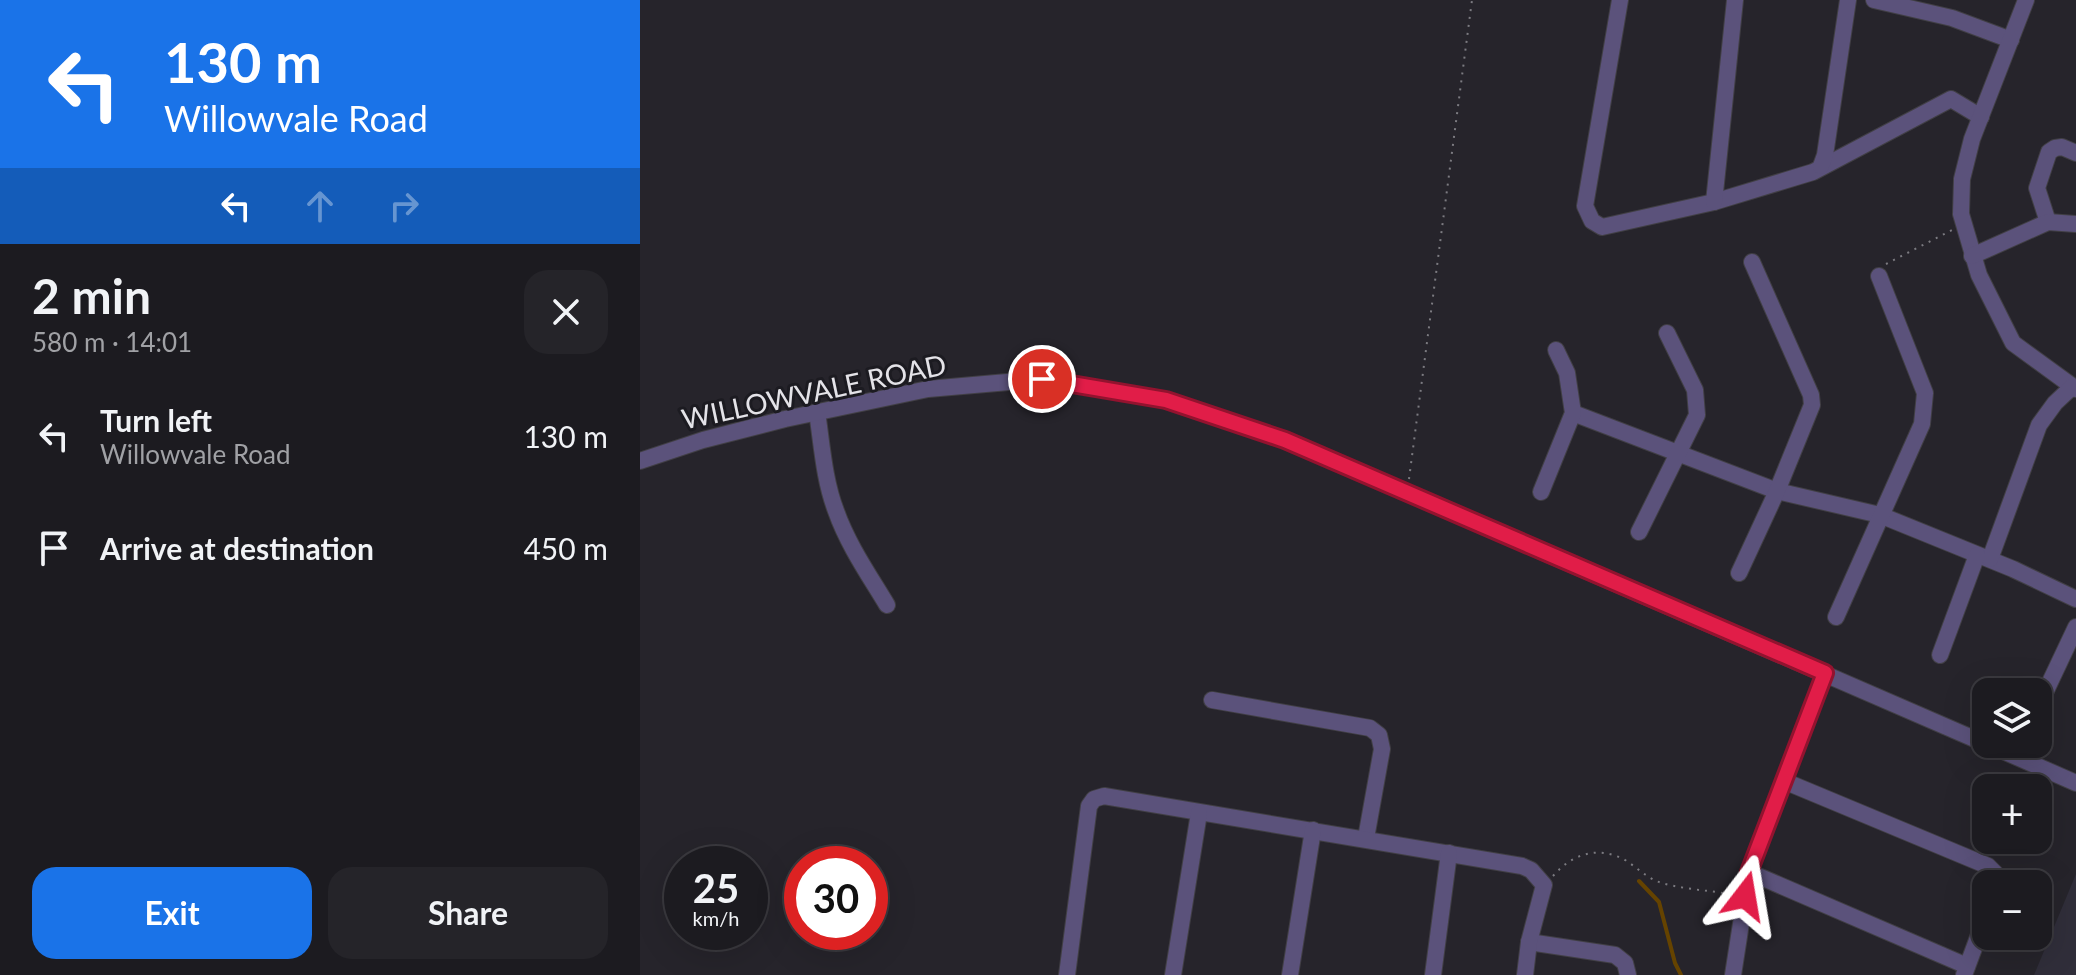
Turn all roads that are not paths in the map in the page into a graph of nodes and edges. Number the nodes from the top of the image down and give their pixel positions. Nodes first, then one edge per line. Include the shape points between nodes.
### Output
1 (1620, 0) edge
2 (1735, 0) edge
3 (1848, 0) edge
4 (1874, 0) edge
5 (2026, 0) edge
6 (1895, 3) edge
7 (2011, 40) junction
8 (1981, 117) junction
9 (2076, 153) edge
10 (1821, 166) junction
11 (1714, 202) junction
12 (2048, 222) junction
13 (2076, 224) edge
14 (1972, 256) junction
15 (1752, 262) dead end
16 (1879, 276) road end
17 (1667, 333) dead end
18 (1556, 350) dead end
19 (2074, 388) edge
20 (817, 412) junction
21 (1573, 413) junction
22 (1680, 453) junction
23 (640, 461) edge
24 (1777, 491) junction
25 (1541, 492) dead end
26 (1880, 515) junction
27 (1639, 532) dead end
28 (1983, 557) junction
29 (1739, 573) dead end
30 (2076, 599) edge
31 (887, 605) dead end
32 (1836, 617) dead end
33 (2076, 627) edge
34 (1940, 655) dead end
35 (1825, 673) junction
36 (2052, 678) edge
37 (1212, 700) dead end
38 (1972, 738) edge
39 (2018, 758) edge
40 (1784, 781) junction
41 (2076, 783) edge
42 (1199, 813) junction
43 (1313, 830) junction
44 (1366, 838) junction
45 (1449, 853) junction
46 (1992, 870) edge
47 (1749, 872) junction
48 (1529, 942) junction
49 (1973, 950) edge
50 (1965, 970) edge
51 (1067, 975) edge
52 (1173, 975) edge
53 (1290, 975) edge
54 (1433, 975) edge
55 (1525, 975) edge
56 (1628, 975) edge
57 (1733, 975) edge

1 - 11 street via 1585,206 1602,227
2 - 11 street
3 - 10 street
4 - 6 street
5 - 7 street
6 - 7 street
7 - 8 street
8 - 10 street via 1951,99
8 - 14 street via 1962,179 1961,214
9 - 12 street via 2062,147 2049,152 2037,188
10 - 11 street
12 - 13 street
12 - 14 street
14 - 19 street via 2013,343
15 - 24 street via 1811,395 1812,405
16 - 26 street via 1925,393 1922,424
17 - 22 street via 1697,401 1697,415
18 - 21 street via 1567,373
19 - 28 street via 2039,425
20 - 23 street, WILLOWVALE ROAD
20 - 31 street via 835,509
20 - 35 street, WILLOWVALE ROAD via 928,389 1042,379 1166,400 1285,440
21 - 22 street
21 - 25 street
22 - 24 street
22 - 27 street
24 - 26 street
24 - 29 street
26 - 28 street
26 - 32 street
28 - 30 street
28 - 34 street
33 - 36 street
35 - 38 street, WILLOWVALE ROAD
35 - 40 street
37 - 44 street via 1370,728 1379,735 1382,749
39 - 41 street, WILLOWVALE ROAD
40 - 46 street
40 - 47 street
42 - 43 street
42 - 51 street via 1104,796 1094,799
42 - 52 street
43 - 44 street
43 - 53 street
44 - 45 street
45 - 48 street via 1531,870 1544,885
45 - 54 street
47 - 50 street
47 - 57 street
48 - 55 street
48 - 56 street via 1615,955 1625,963
49 - 50 street

